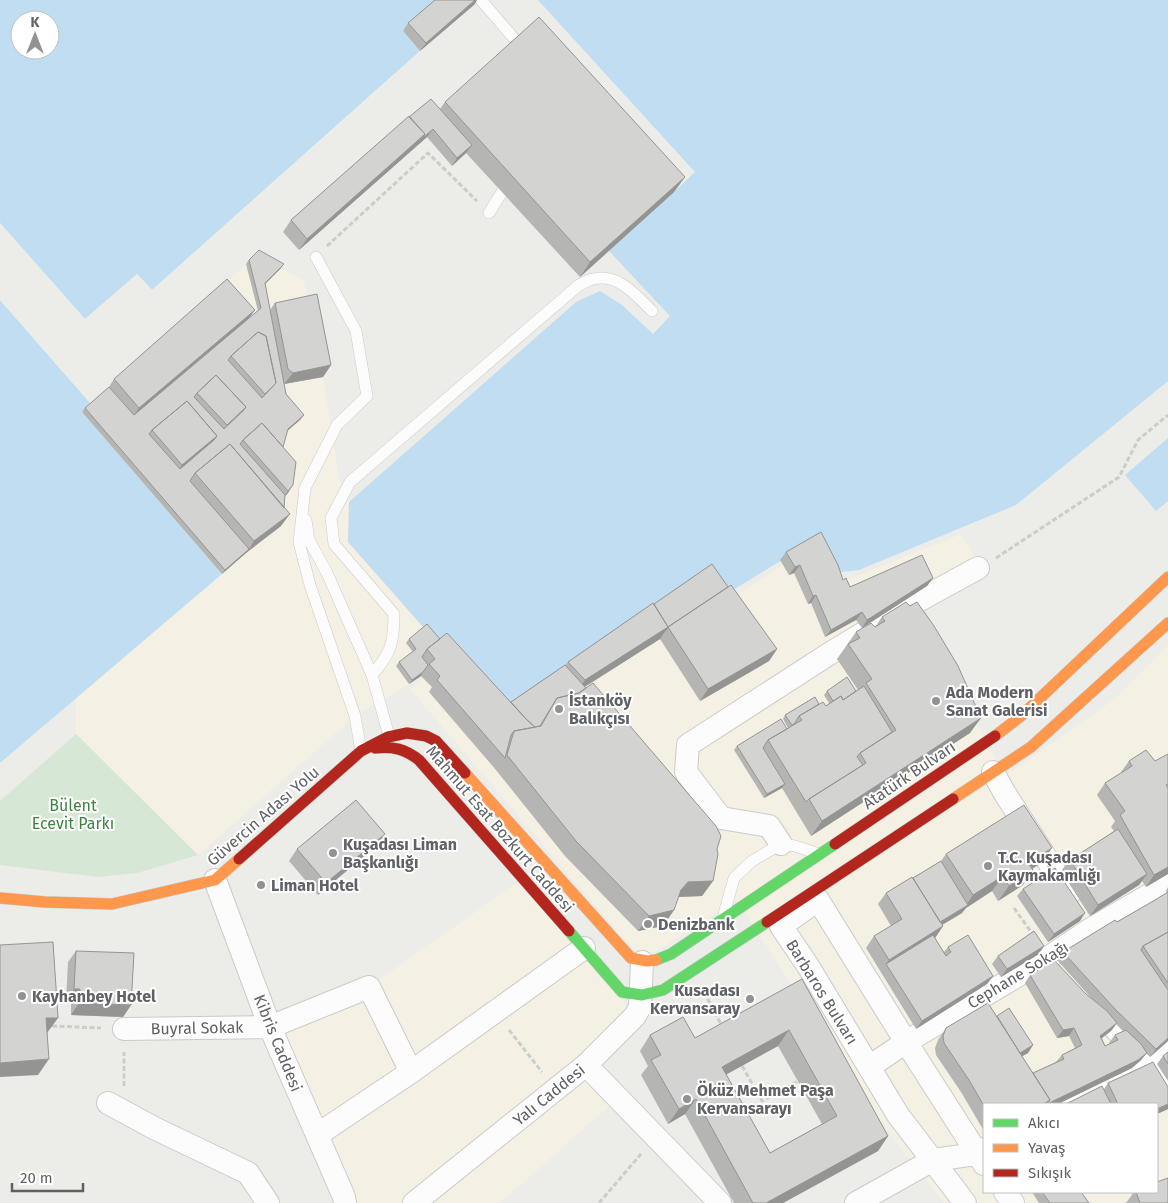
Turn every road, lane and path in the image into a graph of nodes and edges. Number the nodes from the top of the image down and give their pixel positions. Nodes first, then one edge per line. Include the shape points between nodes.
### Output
1 (481, 0) edge
2 (517, 42) edge
3 (502, 192) dead end
4 (489, 213) joint
5 (316, 257) joint
6 (652, 311) dead end
7 (1168, 415) edge
8 (304, 501) junction
9 (978, 568) joint
10 (1168, 577) edge
11 (1168, 623) edge
12 (372, 675) junction
13 (390, 736) junction
14 (361, 751) junction
15 (1018, 755) junction
16 (1026, 768) dead end
17 (993, 772) junction
18 (781, 844) junction
19 (820, 854) junction
20 (215, 880) junction
21 (1168, 884) edge
22 (0, 898) edge
23 (1014, 908) dead end
24 (723, 918) junction
25 (1092, 929) junction
26 (584, 948) junction
27 (642, 962) junction
28 (1055, 964) junction
29 (693, 971) junction
30 (1077, 990) edge
31 (641, 996) junction
32 (494, 1012) junction
33 (52, 1026) edge
34 (270, 1027) junction
35 (124, 1029) junction
36 (724, 1031) edge
37 (906, 1042) junction
38 (1168, 1045) edge
39 (1149, 1062) junction
40 (586, 1065) junction
41 (742, 1066) edge
42 (869, 1067) junction
43 (411, 1072) junction
44 (798, 1081) dead end
45 (556, 1090) junction
46 (1168, 1090) edge
47 (116, 1096) joint
48 (1072, 1103) edge
49 (317, 1135) junction
50 (656, 1136) junction
51 (982, 1156) edge
52 (933, 1160) junction
53 (1005, 1193) edge
54 (268, 1203) edge
55 (345, 1203) edge
56 (414, 1203) edge
57 (599, 1203) edge
58 (720, 1203) edge
59 (856, 1203) edge
60 (965, 1203) edge
61 (1013, 1203) edge

1 - 2 lane
3 - 4 lane
4 - 5 path via 428,153
5 - 8 lane via 356,331 367,396 337,425 305,488
6 - 12 lane via 623,284 594,279 579,285 350,482 331,518 334,544 394,614 394,636 386,658
7 - 9 path via 1138,440 1119,477
8 - 12 lane via 308,540
8 - 14 lane via 299,542 310,585 355,716
9 - 18 street via 829,654 688,746 686,772 721,818 769,826
10 - 19 main road, Atatürk Bulvarı via 1021,716
11 - 15 main road
12 - 13 lane
13 - 14 main road, Mahmut Esat Bozkurt Caddesi
13 - 27 main road, Mahmut Esat Bozkurt Caddesi via 410,732 426,734 436,741 631,958
14 - 20 main road, Güvercin Adası Yolu
14 - 26 main road, Mahmut Esat Bozkurt Caddesi via 386,747 409,751
15 - 16 lane
15 - 17 main road
17 - 25 street
17 - 29 main road
18 - 19 lane
18 - 24 lane via 752,861 734,878
19 - 24 main road, Atatürk Bulvarı
20 - 22 main road, Güvercin Adası Yolu via 112,904
20 - 34 street, Kibris Caddesi
21 - 25 street, Cephane Sokağı
23 - 28 path
24 - 27 main road, Atatürk Bulvarı via 671,954 653,962
25 - 28 street, Cephane Sokağı
26 - 31 main road, Mahmut Esat Bozkurt Caddesi via 622,992
26 - 32 street
27 - 31 street, Yalı Caddesi
28 - 37 street, Cephane Sokağı
29 - 31 main road via 663,990
29 - 36 path
30 - 39 street
31 - 40 street, Yalı Caddesi via 640,1007 634,1016
32 - 43 street
32 - 45 path
33 - 35 path
34 - 35 street, Buyral Sokak
34 - 43 street via 369,987
34 - 49 street, Kibris Caddesi
35 - 47 path
37 - 42 street, Cephane Sokağı
37 - 42 street, Barbaros Bulvarı via 818,900 781,926
37 - 51 street, Barbaros Bulvarı
38 - 39 street
39 - 46 street
39 - 48 street
40 - 45 street, Yalı Caddesi
40 - 50 street
41 - 44 path via 762,1101
42 - 52 street, Barbaros Bulvarı via 898,1115
43 - 49 street
45 - 56 street, Yalı Caddesi
47 - 54 street via 154,1128 248,1173
49 - 55 street, Kibris Caddesi
50 - 57 path
50 - 58 street
51 - 52 street
52 - 59 street
52 - 60 street, Barbaros Bulvarı
53 - 61 street

